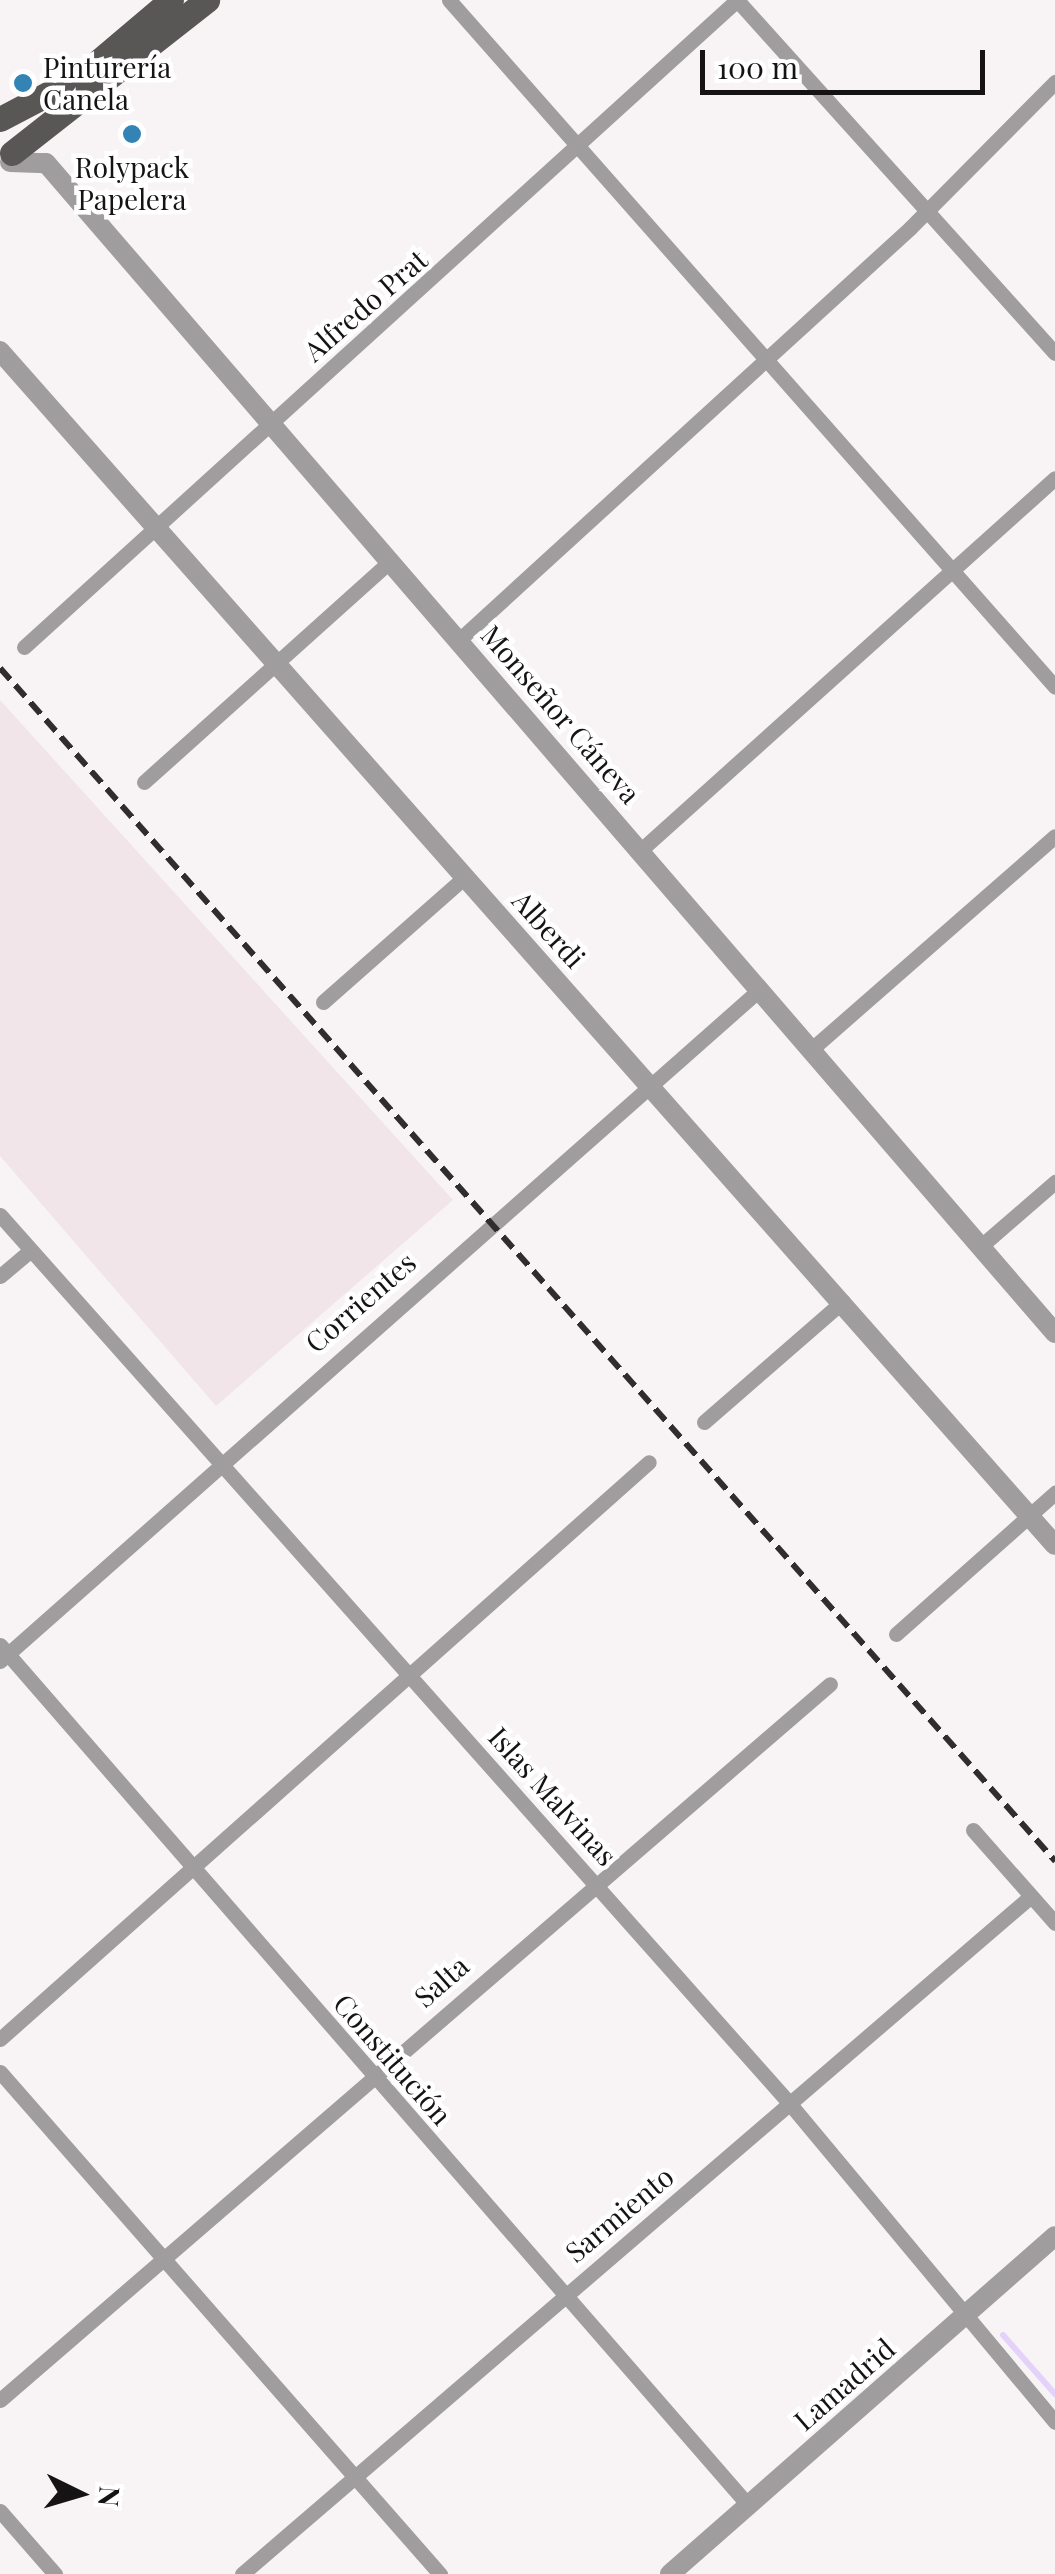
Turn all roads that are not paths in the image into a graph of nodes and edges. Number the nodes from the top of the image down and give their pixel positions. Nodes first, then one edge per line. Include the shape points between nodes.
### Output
1 (171, 0) edge
2 (207, 0) edge
3 (449, 0) edge
4 (737, 0) edge
5 (1055, 82) edge
6 (0, 121) edge
7 (580, 150) junction
8 (7, 163) edge
9 (923, 211) junction
10 (0, 351) edge
11 (1055, 353) edge
12 (768, 358) junction
13 (268, 424) junction
14 (1055, 478) edge
15 (158, 525) junction
16 (389, 562) junction
17 (952, 572) junction
18 (459, 640) junction
19 (24, 647) dead end
20 (276, 662) junction
21 (1055, 687) edge
22 (144, 782) dead end
23 (1055, 836) edge
24 (642, 850) junction
25 (466, 876) junction
26 (760, 989) junction
27 (322, 1002) dead end
28 (814, 1047) junction
29 (651, 1085) junction
30 (1055, 1182) edge
31 (0, 1215) edge
32 (981, 1246) junction
33 (31, 1250) junction
34 (0, 1276) edge
35 (842, 1301) junction
36 (1055, 1334) edge
37 (704, 1422) dead end
38 (219, 1458) junction
39 (648, 1462) dead end
40 (1055, 1493) edge
41 (1028, 1515) junction
42 (1055, 1545) edge
43 (896, 1634) dead end
44 (3, 1653) edge
45 (408, 1672) junction
46 (830, 1684) dead end
47 (973, 1830) dead end
48 (194, 1866) junction
49 (595, 1881) junction
50 (1031, 1896) junction
51 (1055, 1922) edge
52 (0, 2039) edge
53 (0, 2072) edge
54 (372, 2074) junction
55 (790, 2104) junction
56 (1055, 2236) edge
57 (162, 2259) junction
58 (564, 2293) junction
59 (968, 2312) junction
60 (0, 2400) edge
61 (1055, 2422) edge
62 (353, 2477) junction
63 (748, 2506) junction
64 (0, 2512) edge
65 (55, 2574) edge
66 (242, 2574) edge
67 (440, 2574) edge
68 (670, 2574) edge

1 - 6 main road via 80,77
2 - 8 main road
3 - 7 street
4 - 7 street, Alfredo Prat
4 - 9 street
5 - 9 street
6 - 8 main road
7 - 12 street
7 - 13 street, Alfredo Prat
8 - 13 street, Monseñor Cáneva via 46,163
9 - 11 street
9 - 12 street
10 - 15 street, Alberdi
12 - 17 street
12 - 18 street
13 - 15 street, Alfredo Prat
13 - 16 street, Monseñor Cáneva
14 - 17 street
15 - 19 street, Alfredo Prat
15 - 20 street, Alberdi
16 - 18 street, Monseñor Cáneva
16 - 20 street
17 - 21 street
17 - 24 street
18 - 24 street, Monseñor Cáneva
20 - 22 street
20 - 25 street, Alberdi
23 - 28 street
24 - 26 street, Monseñor Cáneva
25 - 27 street
25 - 29 street, Alberdi
26 - 28 street, Monseñor Cáneva
26 - 29 street, Corrientes
28 - 32 street, Monseñor Cáneva
29 - 35 street, Alberdi
29 - 38 street, Corrientes
30 - 32 street
31 - 33 street, Islas Malvinas
32 - 36 street, Monseñor Cáneva
33 - 34 street
33 - 38 street, Islas Malvinas
35 - 37 street
35 - 41 street, Alberdi
38 - 44 street, Corrientes
38 - 45 street, Islas Malvinas
39 - 45 street
40 - 41 street
41 - 42 street, Alberdi
41 - 43 street
44 - 48 street, Constitución
45 - 48 street
45 - 49 street, Islas Malvinas
46 - 49 street, Salta
47 - 50 street
48 - 52 street
48 - 54 street, Constitución
49 - 54 street, Salta
49 - 55 street, Islas Malvinas
50 - 51 street
50 - 55 street, Sarmiento
53 - 57 street
54 - 57 street, Salta
54 - 58 street, Constitución
55 - 58 street, Sarmiento
55 - 59 street, Islas Malvinas
56 - 59 street, Lamadrid
57 - 60 street, Salta
57 - 62 street
58 - 62 street, Sarmiento
58 - 63 street, Constitución
59 - 61 street, Islas Malvinas
59 - 63 street, Lamadrid
62 - 66 street, Sarmiento
62 - 67 street
63 - 68 street, Lamadrid
64 - 65 street

